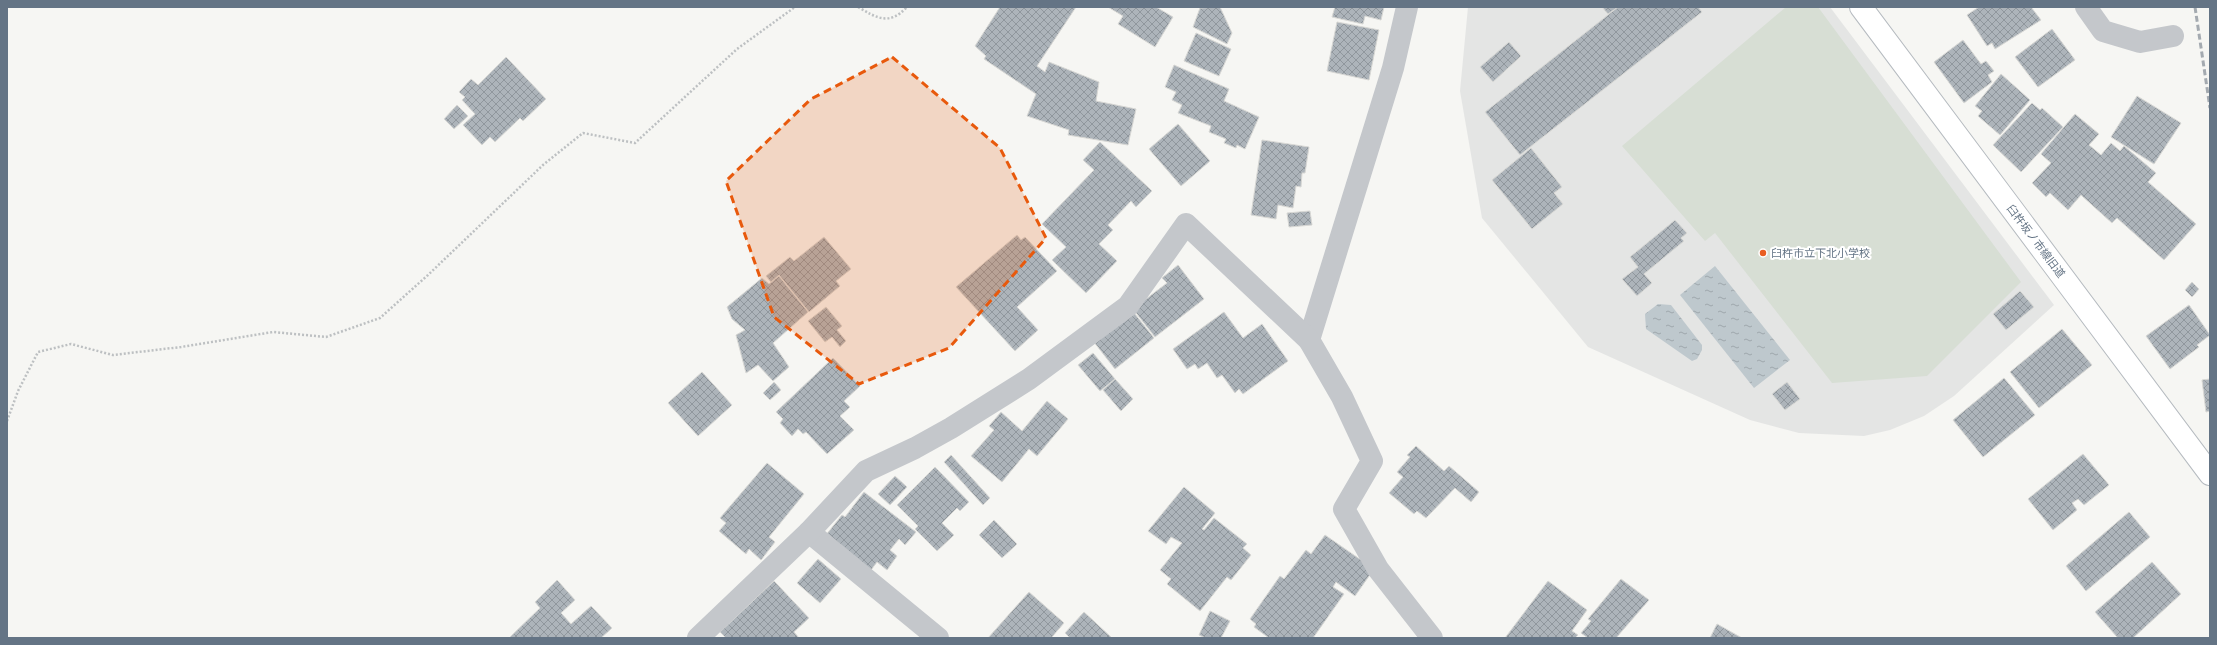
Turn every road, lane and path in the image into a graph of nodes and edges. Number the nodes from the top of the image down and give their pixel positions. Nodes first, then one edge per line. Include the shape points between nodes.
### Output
1 (795, 7) edge
2 (858, 7) edge
3 (906, 7) edge
4 (1407, 7) edge
5 (1861, 7) edge
6 (2086, 7) edge
7 (2173, 36) dead end
8 (1309, 340) junction
9 (7, 421) edge
10 (2210, 474) edge
11 (809, 532) junction
12 (698, 638) edge
13 (938, 638) edge
14 (1432, 638) edge

1 - 9 path via 738,49 635,143 583,132 543,165 380,318 326,336 273,332 113,355 71,344 38,352 18,390
2 - 3 path via 879,19 899,16
4 - 8 street via 1393,68
5 - 10 street, 臼杵坂ノ市線旧道
6 - 7 street via 2103,31 2140,42
8 - 11 street via 1186,224 1128,306 1029,379 951,428 866,471
8 - 14 street via 1342,397 1372,461 1344,509 1378,569
11 - 12 street
11 - 13 street

